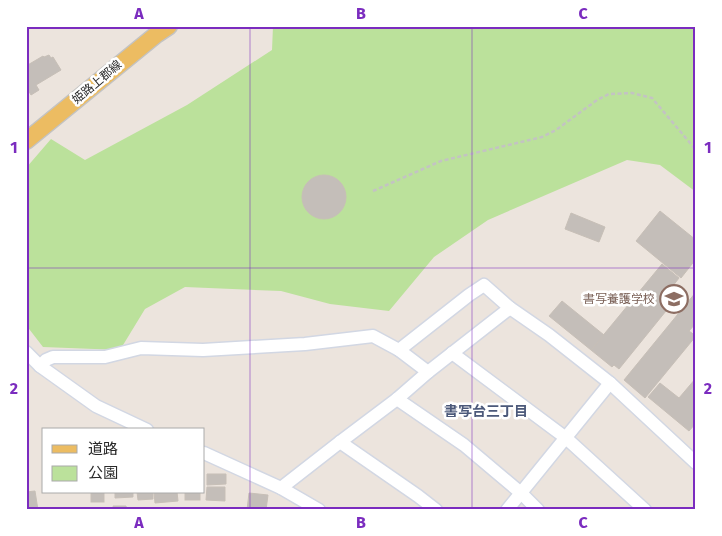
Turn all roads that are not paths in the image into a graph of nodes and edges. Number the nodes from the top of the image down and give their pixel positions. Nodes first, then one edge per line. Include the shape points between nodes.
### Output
1 (170, 26) edge
2 (26, 141) edge
3 (510, 308) junction
4 (399, 350) junction
5 (26, 352) edge
6 (452, 353) junction
7 (40, 366) junction
8 (428, 372) junction
9 (610, 383) junction
10 (397, 399) junction
11 (143, 428) edge
12 (566, 438) junction
13 (340, 442) junction
14 (205, 453) edge
15 (696, 463) edge
16 (281, 488) junction
17 (522, 493) junction
18 (319, 510) edge
19 (436, 510) edge
20 (507, 510) edge
21 (538, 510) edge
22 (645, 510) edge

1 - 2 main road, 姫路上郡線
3 - 4 street via 484,286
3 - 6 street
3 - 9 street
4 - 7 street via 373,336 203,350 141,348 105,357 54,357
4 - 8 street
5 - 7 street
6 - 8 street
6 - 12 street
7 - 11 street via 96,406
8 - 10 street
9 - 12 street
9 - 15 street
10 - 13 street
10 - 17 street via 464,445
12 - 17 street
12 - 22 street
13 - 16 street
13 - 19 street
14 - 16 street
16 - 18 street
17 - 20 street
17 - 21 street

